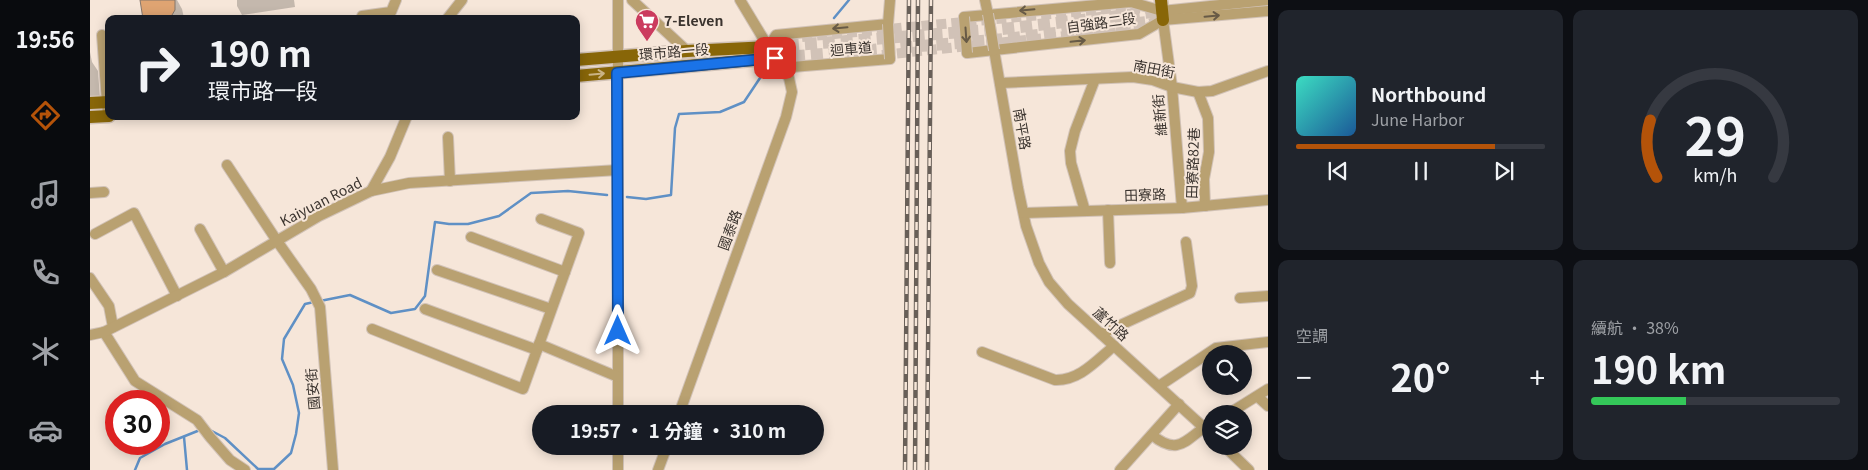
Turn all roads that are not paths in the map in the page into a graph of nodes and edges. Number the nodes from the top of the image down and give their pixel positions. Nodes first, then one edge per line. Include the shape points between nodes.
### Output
1 (396, 0) edge
2 (462, 0) edge
3 (618, 0) edge
4 (632, 0) edge
5 (740, 0) edge
6 (890, 0) edge
7 (985, 0) edge
8 (1268, 0) edge
9 (1162, 10) edge
10 (1268, 11) edge
11 (988, 14) junction
12 (369, 15) edge
13 (450, 15) edge
14 (888, 24) junction
15 (102, 35) dead end
16 (769, 46) junction
17 (994, 50) junction
18 (687, 51) junction
19 (617, 57) junction
20 (775, 58) junction
21 (580, 60) edge
22 (105, 68) edge
23 (1268, 71) edge
24 (617, 73) junction
25 (580, 76) edge
26 (1095, 79) junction
27 (1000, 83) junction
28 (1172, 87) junction
29 (1198, 92) junction
30 (105, 102) edge
31 (90, 103) edge
32 (105, 116) edge
33 (90, 118) edge
34 (405, 120) edge
35 (448, 137) dead end
36 (227, 165) dead end
37 (618, 170) junction
38 (450, 181) junction
39 (371, 191) junction
40 (104, 192) dead end
41 (90, 193) edge
42 (1268, 200) edge
43 (1205, 206) junction
44 (1182, 208) junction
45 (1108, 210) junction
46 (1085, 211) junction
47 (1024, 213) junction
48 (541, 219) dead end
49 (200, 229) dead end
50 (95, 234) dead end
51 (471, 237) dead end
52 (277, 240) junction
53 (1186, 242) dead end
54 (1110, 263) dead end
55 (437, 270) dead end
56 (224, 272) junction
57 (565, 272) junction
58 (90, 278) edge
59 (176, 296) junction
60 (1268, 296) edge
61 (1240, 298) dead end
62 (425, 309) dead end
63 (552, 310) junction
64 (372, 329) dead end
65 (109, 330) junction
66 (1101, 334) junction
67 (90, 335) edge
68 (1268, 342) edge
69 (1114, 346) junction
70 (538, 347) junction
71 (982, 352) dead end
72 (618, 377) junction
73 (1159, 386) junction
74 (1268, 390) edge
75 (1258, 397) junction
76 (1179, 404) junction
77 (618, 405) edge
78 (682, 405) edge
79 (1244, 405) edge
80 (1268, 406) edge
81 (1202, 422) edge
82 (1202, 433) edge
83 (1152, 435) junction
84 (618, 455) edge
85 (664, 455) edge
86 (1233, 455) edge
87 (245, 470) edge
88 (333, 470) edge
89 (618, 470) edge
90 (658, 470) edge
91 (1120, 470) edge
92 (1249, 470) edge

1 - 12 street via 391,12
2 - 13 street
3 - 19 street
4 - 18 street
5 - 16 street, 國泰路
6 - 14 street
7 - 11 street
8 - 9 street, 自強路二段
9 -> 10 street, 自強路二段
9 -> 11 street, 自強路二段 via 1132,2
17 -> 9 street, 自強路二段 via 1139,34
9 - 28 street, 維新街
11 - 17 street, 南平路, bridge
11 -> 17 street, bridge via 964,17 967,53
14 -> 16 street, 迴車道 via 776,35
14 - 20 street, 迴車道, bridge via 890,59 792,67
15 - 22 street
16 - 18 main road, 環市路一段
16 - 20 street, 國泰路
17 - 27 street, 南平路
18 - 19 main road, 環市路一段
19 - 21 main road, 環市路一段
19 - 24 street
20 - 24 main road, 環市路一段
20 - 78 street, 國泰路 via 789,78 792,92 786,117
23 - 29 street, 南田街 via 1212,91
25 -> 24 main road, 環市路一段
24 - 37 street
26 - 27 street, 南田街
26 - 28 street, 南田街 via 1154,80
26 - 46 street via 1070,151
27 - 47 street, 南平路
28 - 29 street, 南田街
28 - 44 street, 維新街
29 - 43 street, 田寮路82巷 via 1208,118
30 - 31 main road
32 - 33 main road
34 - 39 street
35 - 38 street
36 - 52 street
37 - 38 street, Kaiyuan Road
37 - 72 street
38 - 39 street, Kaiyuan Road via 409,183
39 - 52 street, Kaiyuan Road
40 - 41 street
42 - 43 street, 田寮路
43 - 44 street, 田寮路
44 - 45 street, 田寮路
45 - 46 street, 田寮路
45 - 54 street
46 - 47 street, 田寮路
47 - 66 street, 蘆竹路 via 1032,244 1049,282
48 - 57 street via 579,233
49 - 56 street
50 - 59 street via 134,213
51 - 57 street
52 - 56 street, Kaiyuan Road
52 - 88 street, 國安街 via 320,307
53 - 66 street via 1192,286 1190,293
55 - 63 street
56 - 59 street, Kaiyuan Road
57 - 63 street
58 - 65 street via 109,306
59 - 65 street, Kaiyuan Road
60 - 61 street
62 - 70 street
63 - 70 street
64 - 70 street via 523,389
65 - 67 street, Kaiyuan Road
65 - 87 street via 135,381 197,420 230,460
66 - 69 street, 蘆竹路
68 - 73 street via 1216,348
69 - 71 street via 1079,376 1065,381 1054,380
69 - 73 street, 蘆竹路
70 - 72 street
72 - 77 street
73 - 76 street, 蘆竹路
74 - 75 street
75 - 79 street
75 - 80 street
76 - 81 street, 蘆竹路
76 - 83 street
82 - 83 street via 1179,446 1162,443
83 - 91 street
84 - 89 street
85 - 90 street
86 - 92 street

